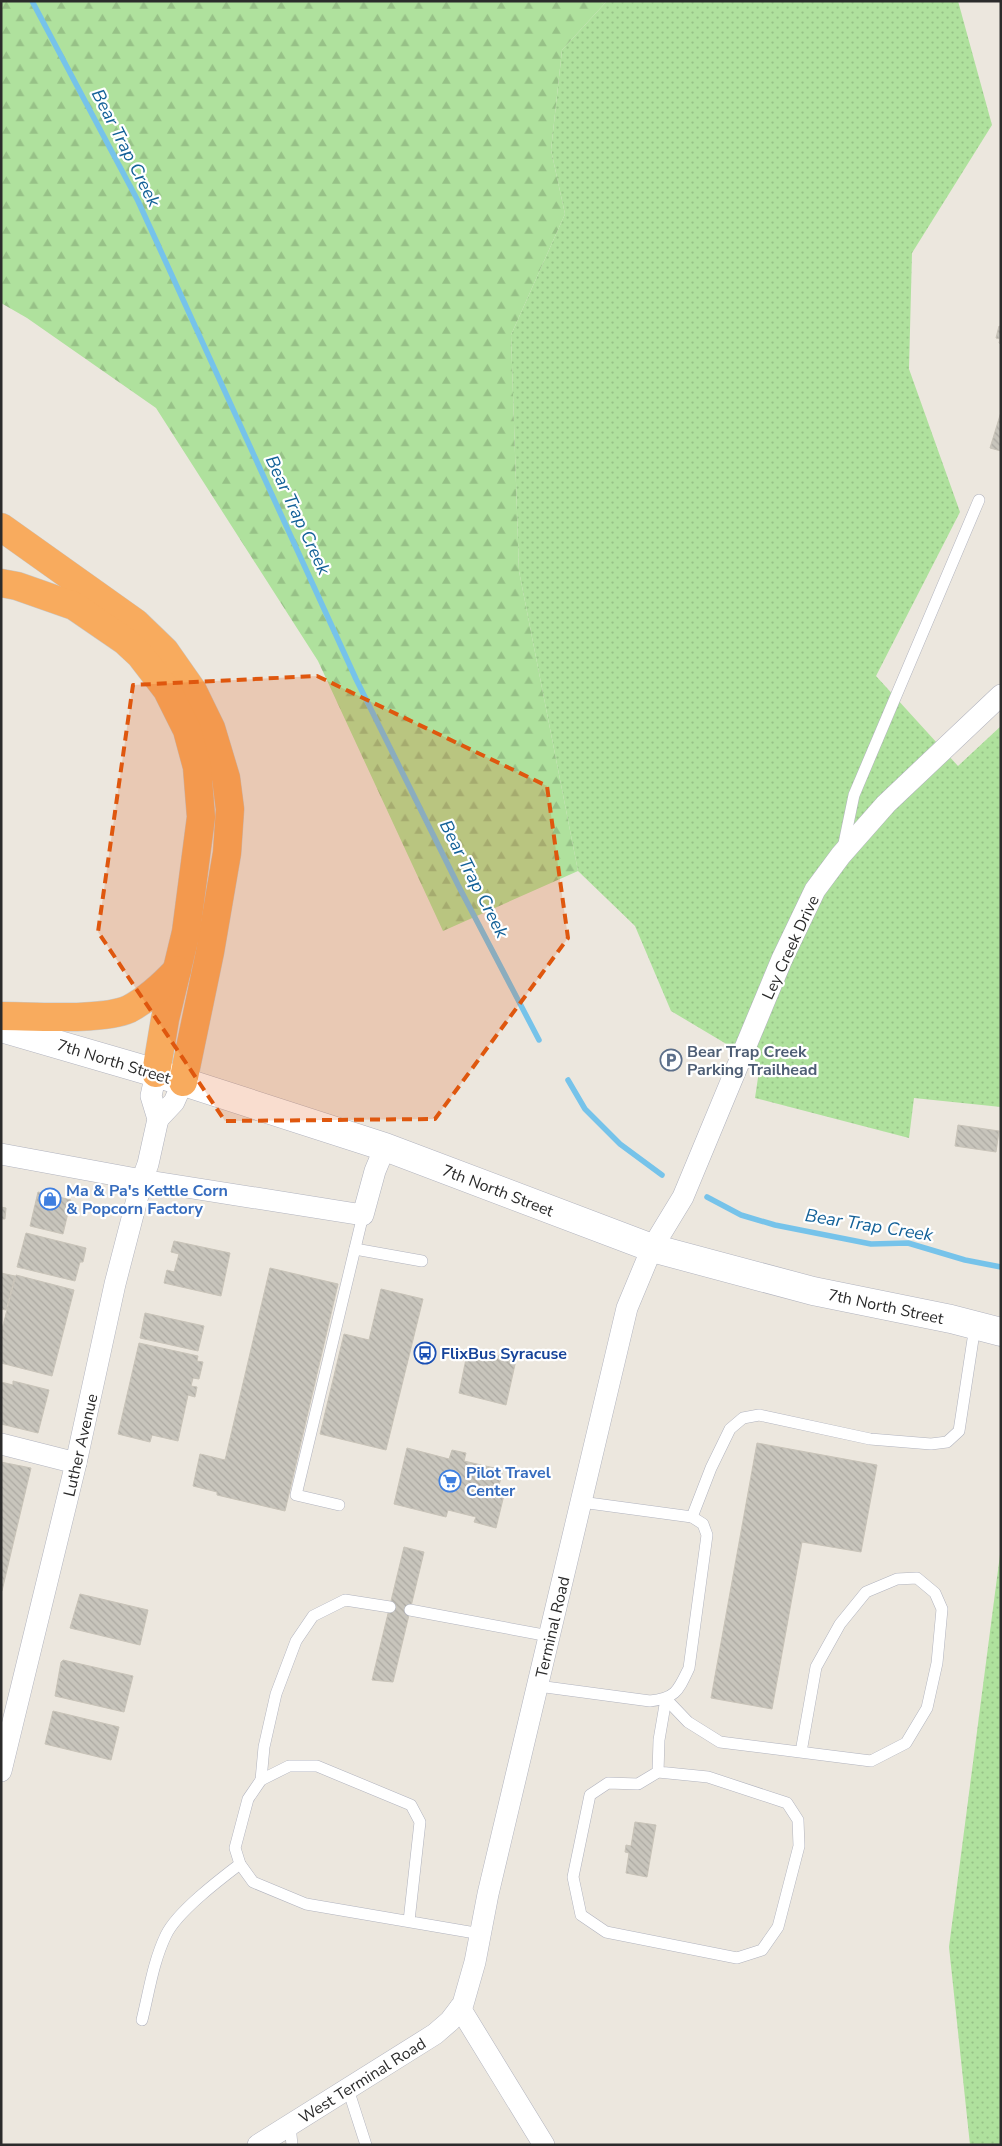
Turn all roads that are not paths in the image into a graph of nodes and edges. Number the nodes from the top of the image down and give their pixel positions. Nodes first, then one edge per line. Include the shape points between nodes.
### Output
1 (979, 500) dead end
2 (1, 527) edge
3 (1, 584) edge
4 (1001, 695) edge
5 (841, 855) junction
6 (178, 970) junction
7 (1, 1016) edge
8 (1, 1028) edge
9 (156, 1073) junction
10 (183, 1082) junction
11 (158, 1119) junction
12 (385, 1147) junction
13 (1, 1154) edge
14 (142, 1180) junction
15 (363, 1215) junction
16 (652, 1248) junction
17 (354, 1249) junction
18 (422, 1261) dead end
19 (988, 1329) edge
20 (1, 1444) edge
21 (76, 1463) junction
22 (581, 1502) junction
23 (339, 1505) dead end
24 (692, 1517) junction
25 (390, 1607) dead end
26 (410, 1610) dead end
27 (550, 1636) junction
28 (538, 1686) junction
29 (666, 1699) junction
30 (801, 1752) junction
31 (1, 1771) edge
32 (658, 1772) junction
33 (262, 1780) junction
34 (240, 1864) junction
35 (409, 1921) junction
36 (480, 1934) junction
37 (460, 2008) junction
38 (142, 2020) dead end
39 (348, 2089) junction
40 (291, 2135) edge
41 (258, 2145) edge
42 (366, 2145) edge
43 (544, 2145) edge

1 - 5 lane via 854,795
2 - 10 highway via 136,623 171,659 193,691 211,728 226,778 230,809 227,853
3 - 6 highway via 17,586 74,606 125,641 167,690 187,730 197,767 201,817
4 - 5 street, Ley Creek Drive via 886,804
5 - 16 street, Ley Creek Drive via 816,890 782,959 683,1197
6 - 7 highway via 160,989 129,1009 114,1013
6 - 9 highway
8 - 9 street, 7th North Street
9 - 10 street, 7th North Street
9 - 11 street, Luther Avenue via 151,1096
10 - 11 street, Luther Avenue via 174,1102
10 - 12 street, 7th North Street
11 - 14 street, Luther Avenue
12 - 15 street
12 - 16 street, 7th North Street
13 - 14 street
14 - 15 street
14 - 21 street, Luther Avenue via 115,1284
15 - 17 lane
16 - 19 street, 7th North Street via 813,1291
16 - 22 street, Terminal Road via 627,1308
17 - 18 lane
17 - 23 lane via 296,1495
19 - 24 lane via 959,1431 947,1442 931,1444 870,1438 759,1415 743,1418 730,1429 710,1468
20 - 21 street
21 - 31 street, Luther Avenue
22 - 24 lane
22 - 27 street, Terminal Road
24 - 29 lane via 703,1524 707,1535 689,1668 680,1688
25 - 33 lane via 345,1600 313,1616 296,1641 276,1694 264,1747
26 - 27 lane
27 - 28 street, Terminal Road
28 - 29 lane via 650,1701
28 - 36 street, Terminal Road
29 - 30 lane via 688,1722 720,1742
29 - 32 lane
30 - 30 lane via 871,1761 906,1743 927,1708 937,1663 942,1609 935,1593 917,1578 897,1579 866,1592 840,1624 816,1667
32 - 32 lane via 638,1784 608,1783 590,1795 573,1877 582,1914 606,1932 737,1958 762,1950 778,1927 799,1846 798,1820 787,1803 708,1777
33 - 34 lane via 248,1799 235,1848
33 - 35 lane via 289,1766 317,1766 411,1805 420,1822
34 - 35 lane via 253,1882 306,1904
34 - 38 lane via 214,1883 167,1934 154,1968
35 - 36 lane
36 - 37 street, Terminal Road via 473,1970
37 - 39 street, West Terminal Road via 435,2034
37 - 43 street
39 - 40 street, West Terminal Road
39 - 42 lane
40 - 41 street, West Terminal Road

